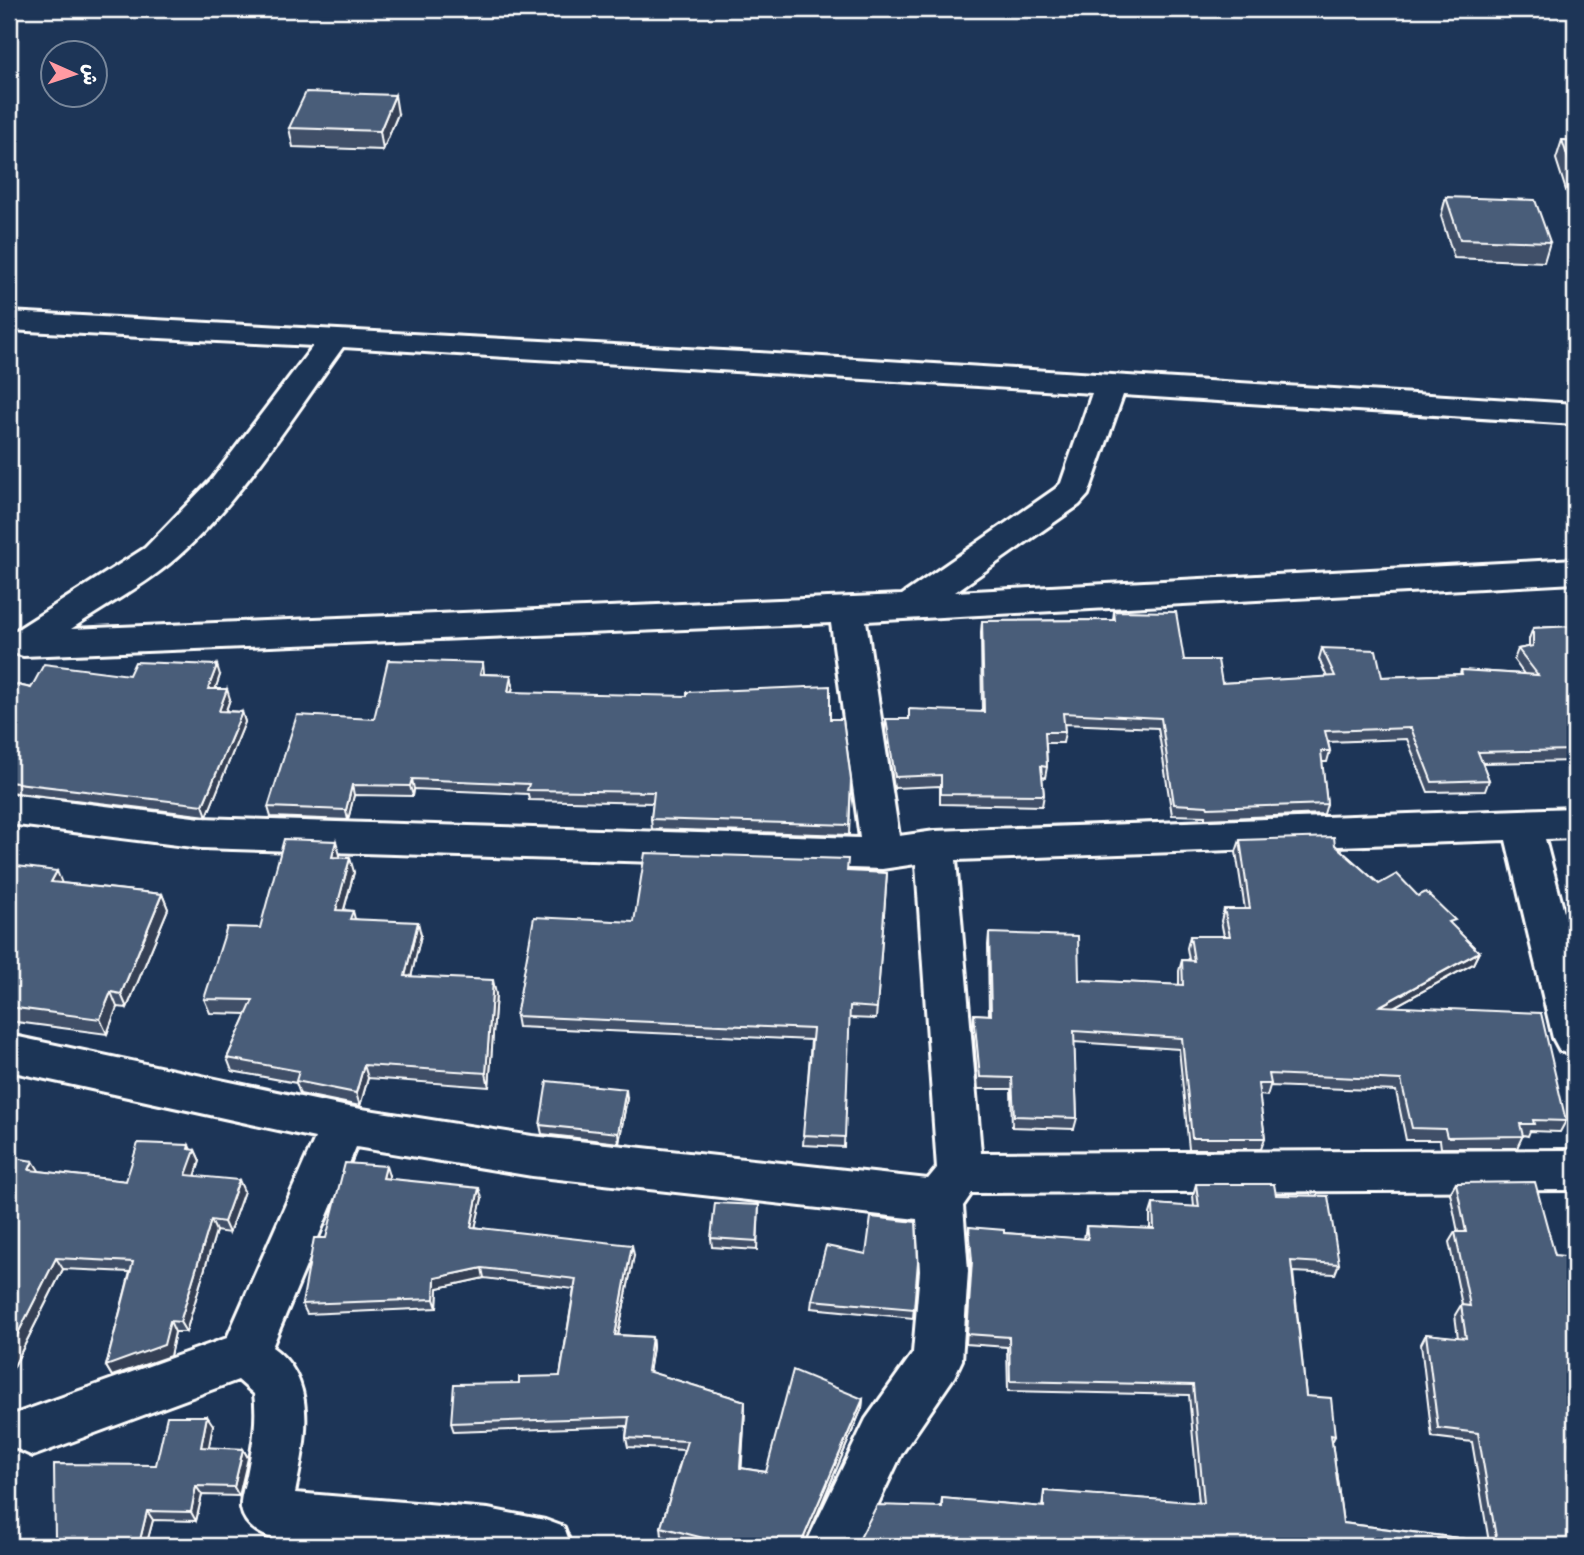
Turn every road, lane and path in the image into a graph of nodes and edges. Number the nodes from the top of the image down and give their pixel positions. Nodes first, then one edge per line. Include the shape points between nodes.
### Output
1 (9, 321) edge
2 (335, 337) junction
3 (1111, 383) junction
4 (1575, 414) edge
5 (1575, 571) edge
6 (909, 607) junction
7 (847, 610) junction
8 (16, 648) edge
9 (9, 809) edge
10 (1575, 823) edge
11 (1522, 826) junction
12 (935, 846) junction
13 (882, 854) junction
14 (1575, 1038) edge
15 (9, 1053) edge
16 (343, 1125) junction
17 (1575, 1170) edge
18 (949, 1187) junction
19 (244, 1355) junction
20 (33, 1431) dead end
21 (545, 1546) edge
22 (831, 1546) edge

1 - 2 street
2 - 3 street
2 - 8 street via 223,486 181,533 157,556
3 - 4 street
3 - 6 street via 1076,487 1067,497
5 - 6 street
6 - 7 street
7 - 8 street
7 - 13 street
9 - 13 street via 201,833
10 - 11 street
11 - 12 street
11 - 14 street
12 - 13 street
12 - 18 street
15 - 16 street
16 - 18 street via 532,1156
16 - 19 street
17 - 18 street
18 - 22 street via 937,1360 884,1436
19 - 20 street
19 - 21 street via 273,1379 279,1396 281,1416 267,1507 287,1518 488,1535

